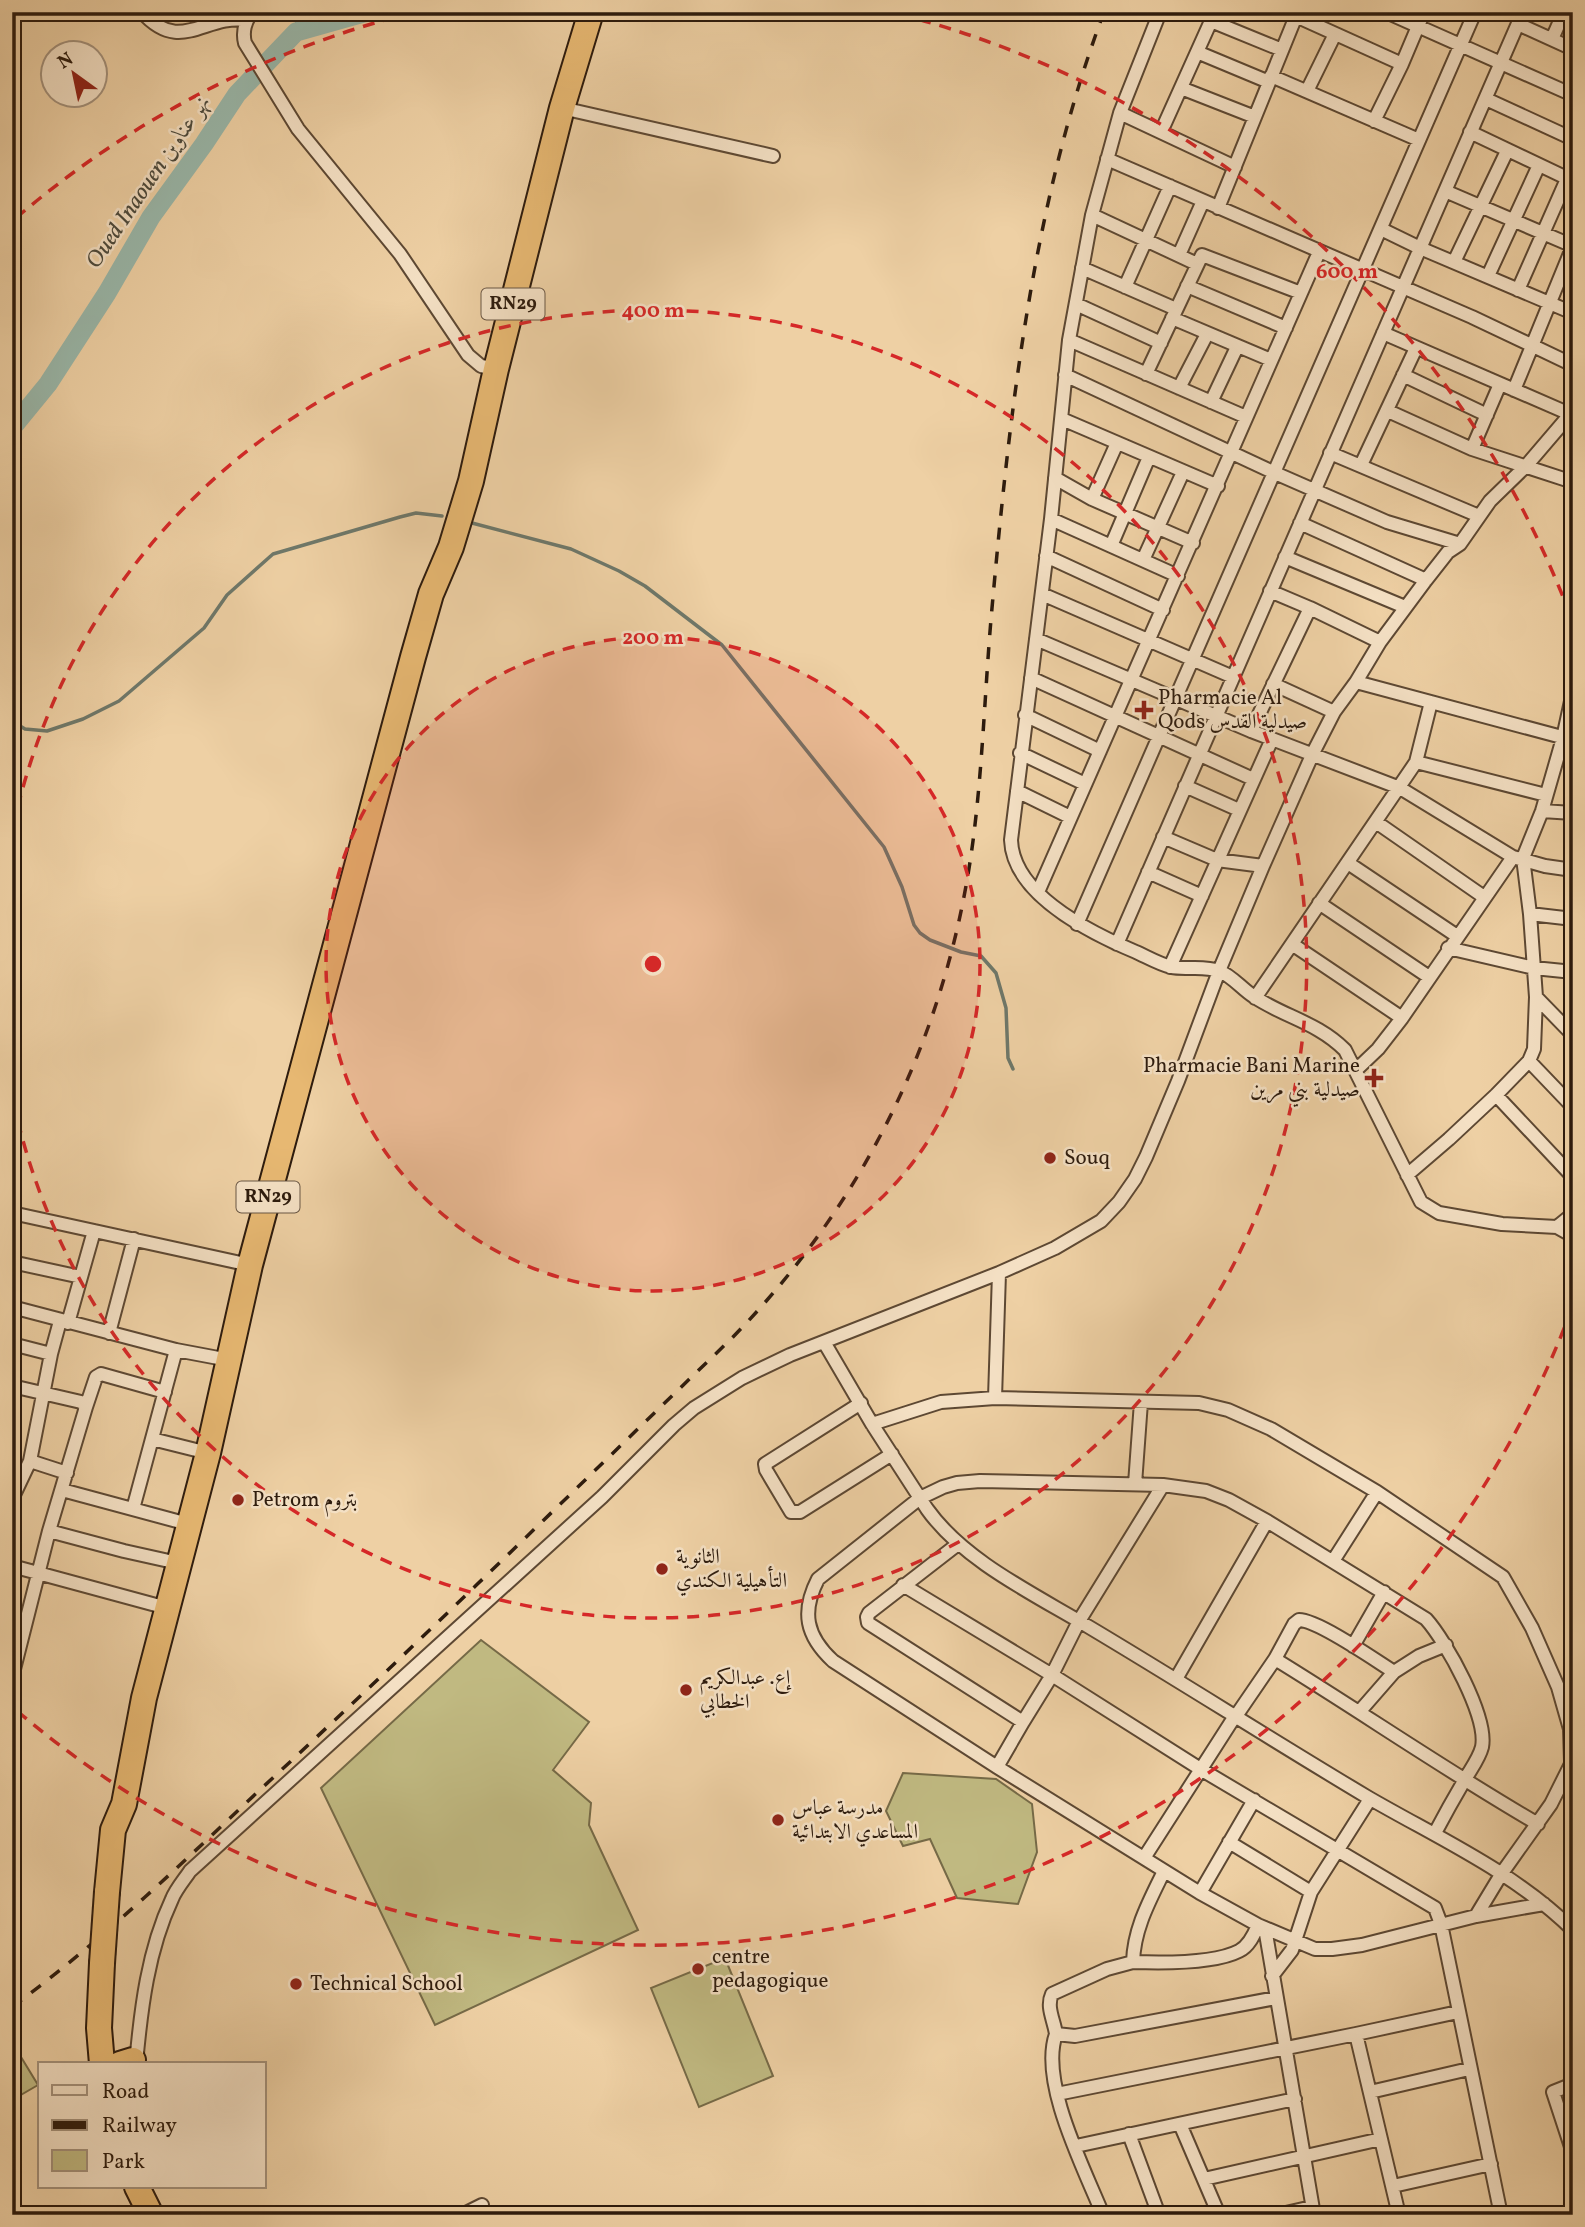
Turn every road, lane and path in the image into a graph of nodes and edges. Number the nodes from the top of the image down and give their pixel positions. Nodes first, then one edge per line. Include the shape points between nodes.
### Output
1 (142, 12) edge
2 (578, 12) edge
3 (591, 12) edge
4 (1160, 12) edge
5 (1386, 12) edge
6 (1424, 12) edge
7 (1475, 12) edge
8 (1564, 12) edge
9 (1291, 14) edge
10 (249, 16) edge
11 (1213, 16) edge
12 (1521, 18) edge
13 (1418, 26) junction
14 (1335, 34) junction
15 (1552, 40) junction
16 (1462, 45) junction
17 (1573, 49) edge
18 (1282, 50) junction
19 (1197, 52) junction
20 (1501, 62) junction
21 (1402, 64) junction
22 (1270, 79) junction
23 (1181, 88) junction
24 (1307, 91) junction
25 (1573, 95) edge
26 (1486, 99) junction
27 (562, 108) junction
28 (1120, 113) junction
29 (1255, 117) junction
30 (1374, 121) junction
31 (1161, 132) junction
32 (1470, 132) junction
33 (1573, 139) edge
34 (1419, 140) junction
35 (1507, 151) junction
36 (773, 156) dead end
37 (1107, 159) junction
38 (1539, 164) junction
39 (1235, 167) junction
40 (1570, 180) edge
41 (1170, 186) junction
42 (1445, 191) junction
43 (1203, 201) junction
44 (532, 203) junction
45 (1481, 205) junction
46 (1218, 208) junction
47 (1091, 215) junction
48 (1513, 219) junction
49 (1381, 229) junction
50 (1543, 234) junction
51 (1146, 240) junction
52 (1573, 246) edge
53 (1420, 248) junction
54 (1319, 252) junction
55 (1179, 255) junction
56 (1454, 262) junction
57 (1197, 264) junction
58 (1082, 268) junction
59 (1363, 270) junction
60 (1488, 276) junction
61 (1125, 286) junction
62 (1187, 286) junction
63 (1402, 289) junction
64 (1518, 290) junction
65 (1301, 293) junction
66 (1550, 302) junction
67 (1076, 304) junction
68 (1573, 313) edge
69 (1174, 314) junction
70 (1286, 328) junction
71 (1383, 333) junction
72 (1207, 334) junction
73 (1069, 340) junction
74 (1161, 343) junction
75 (1532, 346) junction
76 (1237, 347) junction
77 (1416, 348) junction
78 (1271, 360) junction
79 (1573, 365) edge
80 (488, 368) junction
81 (1065, 374) junction
82 (1146, 374) junction
83 (1403, 375) junction
84 (1500, 384) junction
85 (1179, 388) junction
86 (1514, 390) junction
87 (1211, 402) junction
88 (1388, 411) junction
89 (1572, 413) edge
90 (1487, 415) junction
91 (1246, 417) junction
92 (1062, 419) junction
93 (1117, 443) junction
94 (1472, 449) junction
95 (1232, 452) junction
96 (1330, 453) junction
97 (1149, 457) junction
98 (1361, 465) junction
99 (1526, 466) junction
100 (1183, 472) junction
101 (1275, 473) junction
102 (1055, 478) junction
103 (1573, 482) edge
104 (1218, 486) junction
105 (1315, 489) junction
106 (1092, 499) junction
107 (1124, 513) junction
108 (1479, 516) junction
109 (1051, 519) junction
110 (1300, 523) junction
111 (1158, 529) junction
112 (1192, 543) junction
113 (1460, 544) junction
114 (1111, 546) junction
115 (1046, 556) junction
116 (1285, 558) junction
117 (1143, 560) junction
118 (1178, 576) junction
119 (1426, 580) junction
120 (1270, 591) junction
121 (1042, 594) junction
122 (1405, 607) junction
123 (1310, 608) junction
124 (1163, 610) junction
125 (1036, 639) junction
126 (1149, 641) junction
127 (1380, 642) junction
128 (1193, 660) junction
129 (1233, 677) junction
130 (1031, 678) junction
131 (1132, 680) junction
132 (1356, 682) junction
133 (1273, 684) junction
134 (1573, 692) edge
135 (1176, 698) junction
136 (1431, 702) junction
137 (1334, 712) junction
138 (1025, 715) junction
139 (1115, 716) junction
140 (1216, 716) junction
141 (1251, 731) junction
142 (1159, 736) junction
143 (1272, 739) junction
144 (1568, 739) edge
145 (1100, 751) junction
146 (1020, 753) junction
147 (1313, 753) junction
148 (1199, 754) junction
149 (1416, 762) junction
150 (1253, 779) junction
151 (1085, 784) junction
152 (1185, 786) junction
153 (1400, 788) junction
154 (1017, 791) junction
155 (1546, 795) junction
156 (1240, 810) junction
157 (1542, 811) junction
158 (1573, 813) edge
159 (1070, 817) junction
160 (1376, 822) junction
161 (1163, 837) junction
162 (1518, 857) junction
163 (1217, 860) junction
164 (1348, 863) junction
165 (1263, 866) junction
166 (1573, 870) edge
167 (1148, 872) junction
168 (1038, 892) junction
169 (1202, 896) junction
170 (1484, 897) junction
171 (1319, 903) junction
172 (1530, 914) junction
173 (1573, 919) edge
174 (1077, 924) junction
175 (1457, 936) junction
176 (1117, 944) junction
177 (1292, 944) junction
178 (1448, 948) junction
179 (1170, 967) junction
180 (1534, 968) junction
181 (1219, 971) junction
182 (1573, 972) edge
183 (1429, 978) junction
184 (1536, 997) junction
185 (1255, 998) junction
186 (1402, 1018) junction
187 (1573, 1035) edge
188 (1530, 1061) junction
189 (1356, 1070) junction
190 (1496, 1095) junction
191 (1573, 1107) edge
192 (1407, 1175) junction
193 (1573, 1177) edge
194 (12, 1213) edge
195 (1573, 1214) edge
196 (1557, 1227) junction
197 (94, 1231) junction
198 (1573, 1236) edge
199 (134, 1239) junction
200 (12, 1262) edge
201 (250, 1265) junction
202 (999, 1273) junction
203 (80, 1278) junction
204 (12, 1307) edge
205 (64, 1322) junction
206 (109, 1333) junction
207 (824, 1342) junction
208 (12, 1344) edge
209 (176, 1350) junction
210 (51, 1354) junction
211 (229, 1360) junction
212 (12, 1386) edge
213 (165, 1392) junction
214 (44, 1393) junction
215 (995, 1398) junction
216 (1141, 1402) junction
217 (861, 1403) junction
218 (86, 1407) junction
219 (872, 1424) junction
220 (152, 1439) junction
221 (208, 1453) junction
222 (892, 1454) junction
223 (30, 1461) junction
224 (67, 1472) junction
225 (1135, 1484) junction
226 (1163, 1485) junction
227 (62, 1490) junction
228 (1377, 1492) junction
229 (920, 1498) junction
230 (12, 1499) edge
231 (134, 1509) junction
232 (1267, 1521) junction
233 (188, 1524) junction
234 (49, 1531) junction
235 (958, 1544) junction
236 (1333, 1561) junction
237 (178, 1563) junction
238 (12, 1566) edge
239 (38, 1572) junction
240 (903, 1585) junction
241 (1384, 1592) junction
242 (167, 1608) junction
243 (1079, 1621) junction
244 (1446, 1645) junction
245 (1353, 1646) junction
246 (1275, 1659) junction
247 (1394, 1672) junction
248 (13, 1673) edge
249 (1052, 1675) junction
250 (1177, 1679) junction
251 (1360, 1711) junction
252 (1236, 1716) junction
253 (1023, 1722) junction
254 (1572, 1761) edge
255 (997, 1767) junction
256 (1202, 1770) junction
257 (1464, 1780) junction
258 (1370, 1798) junction
259 (1254, 1800) junction
260 (1538, 1824) junction
261 (1435, 1833) junction
262 (1229, 1842) junction
263 (1337, 1849) junction
264 (1144, 1858) junction
265 (1164, 1871) junction
266 (1502, 1873) junction
267 (1311, 1892) junction
268 (1200, 1893) junction
269 (1545, 1904) junction
270 (1476, 1916) junction
271 (1441, 1924) junction
272 (1261, 1926) junction
273 (1573, 1930) edge
274 (1294, 1938) junction
275 (1133, 1962) junction
276 (1272, 1976) junction
277 (1276, 1998) junction
278 (1458, 2012) junction
279 (1056, 2034) junction
280 (1356, 2034) junction
281 (1286, 2046) junction
282 (120, 2060) edge
283 (1469, 2069) junction
284 (1573, 2084) edge
285 (1370, 2091) junction
286 (1058, 2095) junction
287 (1295, 2099) junction
288 (1180, 2124) junction
289 (1129, 2134) junction
290 (1381, 2139) junction
291 (1076, 2146) junction
292 (1573, 2153) edge
293 (1304, 2156) junction
294 (1491, 2164) junction
295 (1204, 2179) junction
296 (1392, 2186) junction
297 (138, 2188) edge
298 (482, 2205) dead end
299 (1313, 2211) edge
300 (151, 2215) edge
301 (462, 2215) edge
302 (1103, 2215) edge
303 (1159, 2215) edge
304 (1219, 2215) edge
305 (1277, 2215) edge
306 (1399, 2215) edge
307 (1501, 2215) edge

1 - 10 street via 159,26 179,33
2 - 44 highway, RN29
3 - 27 highway, RN29
4 - 28 street
5 - 13 street
6 - 13 street
7 - 16 street
8 - 15 street
9 - 14 street
9 - 18 street
10 - 80 street via 243,30 245,43 304,138 400,254 452,335 468,355
11 - 18 street
11 - 19 street
12 - 15 street
12 - 20 street
13 - 16 street
13 - 21 street
14 - 21 street
14 - 24 street
15 - 17 street
16 - 20 street
16 - 34 street
18 - 22 street
19 - 22 street
19 - 23 street
20 - 25 street
20 - 26 street
21 - 30 street
22 - 24 street
22 - 29 street
23 - 29 street
23 - 31 street
24 - 30 street
26 - 32 street
26 - 33 street
27 - 36 street
27 - 44 highway, RN29
28 - 31 street
28 - 37 street
29 - 39 street
30 - 34 street
31 - 39 street
32 - 35 street
32 - 42 street
34 - 49 street
35 - 38 street
35 - 45 street
37 - 41 street
37 - 47 street
38 - 40 street
38 - 48 street
39 - 46 street
40 - 50 street
41 - 43 street
41 - 51 street
42 - 45 street
42 - 53 street
43 - 46 street
43 - 55 street
44 - 80 highway, RN29
45 - 48 street
45 - 56 street
46 - 54 street
47 - 51 street
47 - 58 street
48 - 50 street
48 - 60 street
49 - 53 street
49 - 59 street
50 - 52 street
50 - 64 street
51 - 55 street
51 - 61 street
52 - 66 street
53 - 56 street
53 - 63 street
54 - 59 street
54 - 65 street
55 - 57 street
56 - 60 street
57 - 62 street
57 - 65 street via 1206,256
58 - 61 street
58 - 67 street
59 - 63 street
59 - 101 street
60 - 64 street
61 - 69 street
62 - 69 street
62 - 70 street
63 - 71 street
63 - 75 street
64 - 66 street
65 - 70 street
66 - 68 street
66 - 75 street
67 - 73 street
67 - 74 street
69 - 72 street
69 - 74 street
70 - 78 street
71 - 77 street
71 - 96 street
72 - 76 street
72 - 85 street
73 - 81 street
73 - 82 street
74 - 82 street
75 - 79 street
75 - 86 street
76 - 78 street
76 - 87 street
77 - 83 street
77 - 84 street
78 - 91 street
80 - 201 highway, RN29 via 471,481 432,594
81 - 92 street
81 - 95 street
82 - 85 street
83 - 88 street
83 - 90 street
84 - 86 street
84 - 90 street
85 - 87 street
86 - 89 street
87 - 91 street
88 - 94 street
88 - 98 street
89 - 99 street
90 - 94 street
91 - 95 street
92 - 93 street
92 - 102 street
93 - 97 street
93 - 106 street
94 - 99 street
95 - 101 street
95 - 104 street
96 - 98 street
96 - 105 street
97 - 100 street
97 - 107 street
98 - 108 street
99 - 103 street
99 - 108 street
100 - 104 street
100 - 111 street
101 - 105 street
101 - 128 street
102 - 106 street
102 - 109 street
104 - 112 street
105 - 110 street
105 - 113 street via 1387,522
106 - 107 street
107 - 111 street
107 - 114 street
108 - 113 street
109 - 114 street
109 - 115 street
110 - 116 street
110 - 119 street
111 - 112 street
111 - 117 street
112 - 118 street
113 - 119 street
114 - 117 street
115 - 121 street
115 - 124 street
116 - 120 street
116 - 122 street
117 - 118 street
118 - 124 street
119 - 122 street
120 - 123 street
120 - 129 street
121 - 125 street
121 - 126 street
122 - 127 street
123 - 127 street
123 - 133 street
124 - 126 street
125 - 130 street
125 - 131 street
126 - 128 street
126 - 131 street
127 - 132 street
128 - 129 street
128 - 135 street
129 - 140 street
130 - 138 street
130 - 139 street
131 - 135 street
131 - 139 street
132 - 136 street
132 - 137 street
133 - 137 street
133 - 141 street
134 - 144 street
135 - 140 street
135 - 142 street
136 - 144 street
136 - 149 street
137 - 147 street
138 - 145 street
138 - 146 street
139 - 142 street
139 - 145 street
140 - 141 street
140 - 148 street
141 - 143 street
142 - 148 street
142 - 174 street
143 - 147 street
143 - 150 street
144 - 155 street
145 - 151 street
146 - 151 street
146 - 154 street
147 - 153 street
147 - 165 street
148 - 150 street
148 - 152 street
149 - 153 street
149 - 155 street
150 - 156 street
151 - 159 street
152 - 156 street
152 - 161 street
153 - 160 street
153 - 162 street
154 - 159 street
154 - 168 street via 1011,854
155 - 157 street
156 - 163 street
157 - 158 street
157 - 162 street
159 - 168 street
160 - 164 street
160 - 170 street
161 - 163 street
161 - 167 street
162 - 166 street
162 - 170 street
162 - 172 street
163 - 165 street
163 - 169 street
164 - 171 street
164 - 175 street
165 - 181 street
167 - 169 street
167 - 176 street
168 - 174 street
169 - 179 street
170 - 175 street
171 - 177 street
171 - 183 street
172 - 173 street
172 - 180 street
174 - 176 street
175 - 178 street
176 - 179 street
177 - 185 street
177 - 186 street
178 - 180 street
178 - 183 street
179 - 181 street
180 - 182 street
180 - 184 street
181 - 185 street
181 - 202 street via 1146,1157 1119,1202 1079,1236
183 - 186 street
184 - 187 street
184 - 188 street
185 - 189 street via 1333,1038
186 - 189 street
188 - 190 street
188 - 191 street
189 - 192 street
190 - 192 street
190 - 193 street
192 - 196 street via 1421,1202 1439,1213 1502,1224
194 - 197 street
195 - 196 street
196 - 198 street
197 - 199 street
197 - 203 street
199 - 201 street
199 - 206 street
200 - 203 street
201 - 211 highway, RN29
202 - 207 street
202 - 215 street
203 - 205 street
204 - 205 street
205 - 206 street
205 - 210 street
206 - 209 street
207 - 217 street
207 - 282 street via 742,1378 694,1408 190,1871 173,1896 160,1930 143,1998
208 - 210 street
209 - 211 street
209 - 213 street
210 - 214 street
211 - 221 highway, RN29
212 - 214 street
213 - 218 street via 101,1374
213 - 220 street
214 - 218 street
214 - 223 street
215 - 216 street
215 - 219 street via 941,1402
216 - 225 street
216 - 228 street via 1228,1410 1271,1429
217 - 219 street
217 - 222 street via 765,1464 790,1512 800,1512
218 - 224 street
219 - 222 street
220 - 221 street
220 - 231 street
221 - 233 highway, RN29
222 - 229 street
223 - 224 street
223 - 230 street
224 - 227 street
225 - 226 street
225 - 229 street via 980,1481 957,1483
226 - 232 street via 1206,1491
226 - 243 street
227 - 231 street
227 - 234 street
228 - 236 street
228 - 254 street via 1503,1577 1558,1687 1570,1730
229 - 235 street
229 - 255 street via 818,1579 810,1595 808,1625 820,1649 834,1661
231 - 233 street
232 - 236 street
232 - 250 street
233 - 237 highway, RN29
234 - 237 street
234 - 239 street
235 - 240 street
235 - 243 street
236 - 241 street
237 - 242 highway, RN29
238 - 239 street
239 - 242 street
239 - 248 street
240 - 249 street
240 - 253 street via 869,1613 868,1623
241 - 244 street via 1426,1619
241 - 245 street
242 - 282 highway, RN29 via 144,1698 113,1892 110,2029
243 - 249 street
243 - 250 street
244 - 247 street
244 - 257 street via 1480,1727 1482,1746
245 - 246 street via 1299,1620
245 - 247 street
246 - 251 street
246 - 252 street
247 - 251 street
249 - 253 street
249 - 256 street
250 - 252 street
251 - 257 street
252 - 256 street
252 - 258 street
253 - 255 street
254 - 260 street
255 - 264 street
256 - 259 street
256 - 264 street
257 - 260 street
257 - 261 street
258 - 261 street
258 - 263 street
259 - 262 street
259 - 263 street
260 - 266 street
261 - 266 street
262 - 267 street
262 - 268 street
263 - 267 street
263 - 271 street via 1432,1905
264 - 265 street
265 - 268 street
265 - 275 street via 1139,1927
266 - 269 street
266 - 270 street
267 - 274 street
268 - 272 street
269 - 270 street
269 - 273 street
270 - 271 street
271 - 274 street via 1332,1949 1315,1949
271 - 278 street
272 - 274 street
272 - 275 street via 1239,1951 1180,1962
272 - 276 street
274 - 276 street via 1292,1950
275 - 279 street via 1052,1994 1049,2006
276 - 277 street
277 - 279 street via 1075,2036
277 - 281 street
278 - 280 street
278 - 283 street
279 - 286 street via 1052,2050
280 - 281 street
280 - 285 street
281 - 286 street
281 - 287 street
283 - 285 street
283 - 294 street
284 - 292 street via 1553,2092
285 - 290 street
286 - 291 street
287 - 288 street
287 - 293 street
288 - 289 street
288 - 295 street
289 - 291 street
289 - 303 street
290 - 293 street
290 - 296 street
291 - 302 street
293 - 295 street
293 - 299 street
294 - 296 street
294 - 307 street
295 - 304 street
296 - 306 street
297 - 300 highway
298 - 301 street
299 - 305 street

